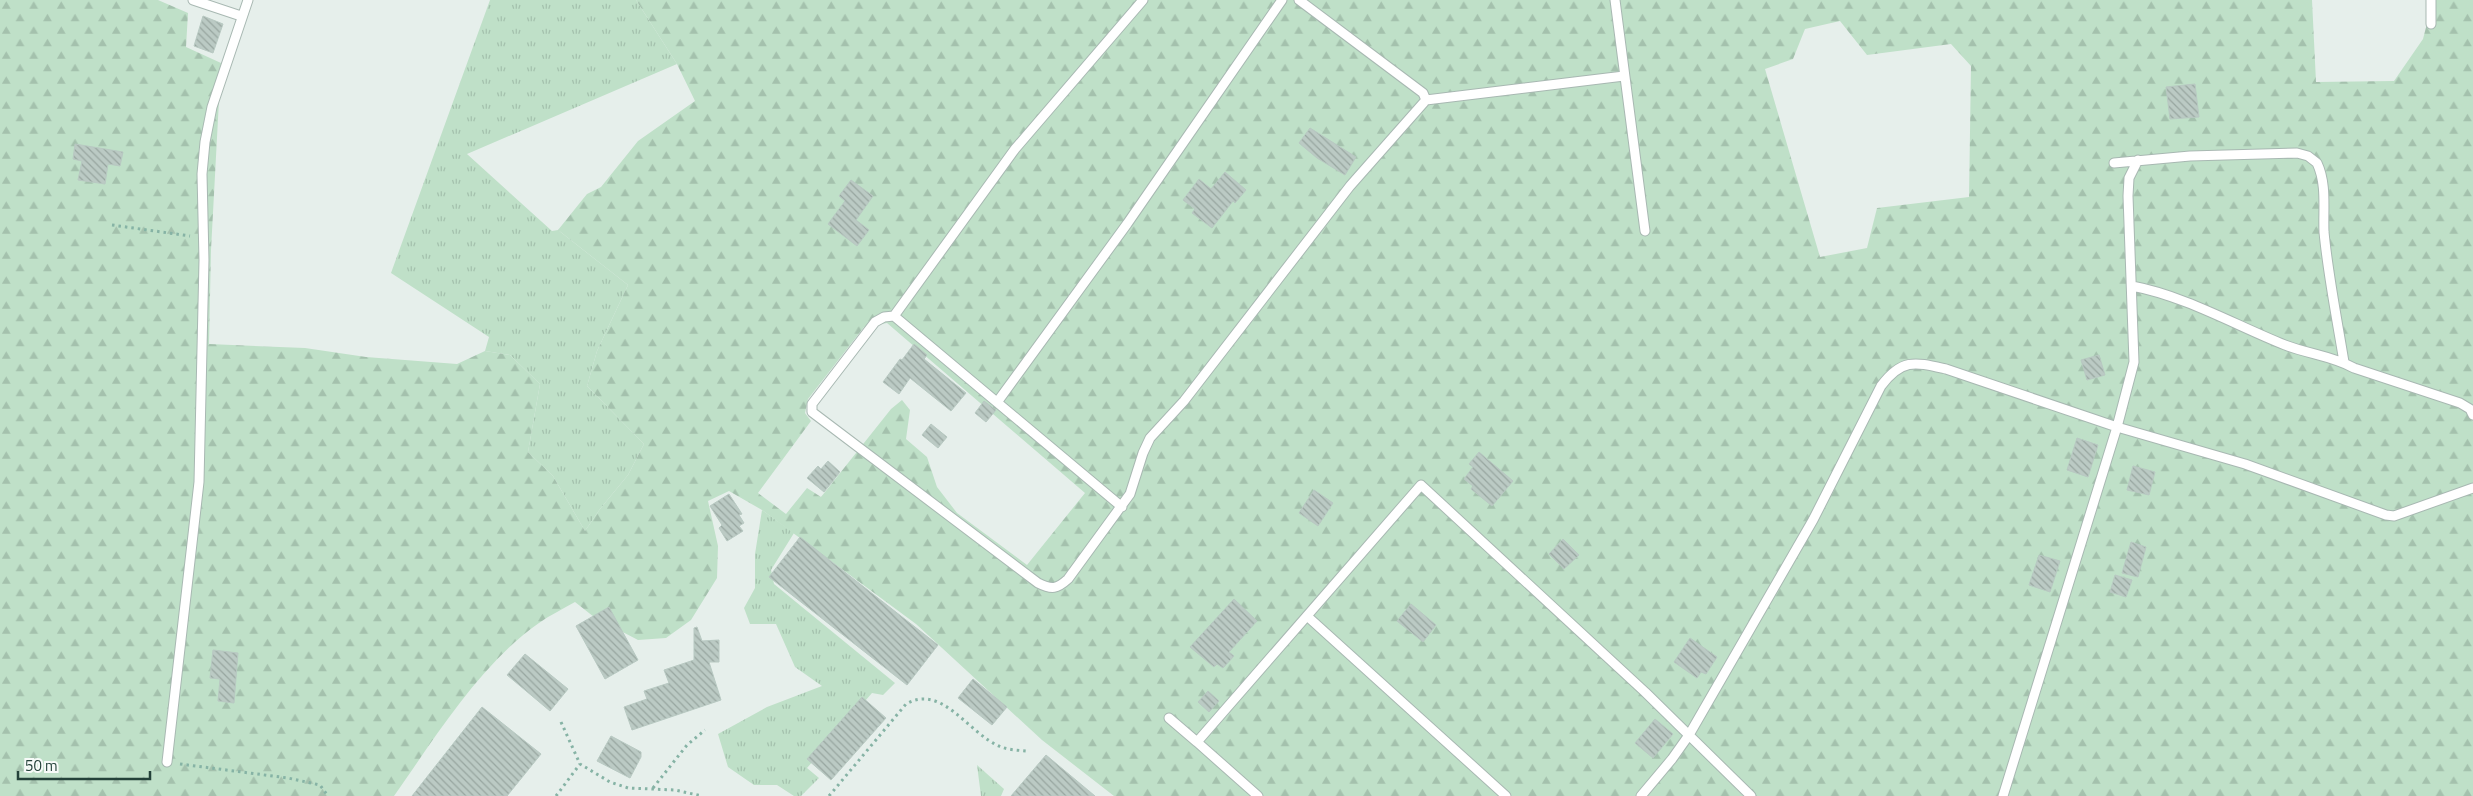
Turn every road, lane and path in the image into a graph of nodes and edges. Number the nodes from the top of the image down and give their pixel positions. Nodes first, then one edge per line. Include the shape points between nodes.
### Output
1 (193, 0) edge
2 (248, 0) edge
3 (1143, 0) edge
4 (1282, 0) edge
5 (1299, 0) edge
6 (1615, 0) edge
7 (2431, 0) edge
8 (241, 16) junction
9 (2431, 24) dead end
10 (1624, 76) junction
11 (1426, 100) junction
12 (2138, 160) junction
13 (2114, 163) dead end
14 (112, 225) dead end
15 (1645, 231) dead end
16 (204, 238) junction
17 (2132, 286) junction
18 (894, 316) junction
19 (2344, 362) junction
20 (998, 401) junction
21 (2473, 415) edge
22 (2118, 427) junction
23 (2473, 488) edge
24 (1122, 507) junction
25 (1307, 616) junction
26 (1169, 718) dead end
27 (561, 722) dead end
28 (706, 730) dead end
29 (1689, 734) junction
30 (1197, 742) junction
31 (1026, 751) dead end
32 (167, 762) joint
33 (580, 764) junction
34 (653, 788) junction
35 (328, 796) edge
36 (556, 796) edge
37 (702, 796) edge
38 (828, 796) edge
39 (1258, 796) edge
40 (1506, 796) edge
41 (1641, 796) edge
42 (1751, 796) edge
43 (2003, 796) edge

1 - 8 lane
2 - 8 lane
3 - 18 lane via 1015,149
4 - 20 lane via 1127,224
5 - 11 lane via 1423,93
6 - 10 lane
7 - 9 lane
8 - 16 lane via 212,107 205,142 202,174
10 - 11 lane
10 - 15 lane
11 - 24 lane via 1350,186 1184,401 1150,438 1130,494
12 - 13 lane
12 - 17 lane via 2129,178
12 - 19 lane via 2297,152 2317,163 2323,186 2324,231
14 - 16 path
16 - 32 lane via 199,482
17 - 19 lane via 2159,292 2288,346
17 - 22 lane via 2134,362
18 - 20 lane
18 - 24 lane via 875,322 812,404 812,412 1038,583 1049,588 1058,588 1068,579
19 - 21 lane via 2460,402
20 - 24 lane
22 - 23 lane via 2245,464 2386,515 2394,516
22 - 29 lane via 1917,362 1903,365 1890,374 1813,520
22 - 43 lane
25 - 29 lane via 1421,485
25 - 30 lane
25 - 40 lane
26 - 30 lane
27 - 33 path
28 - 34 path via 687,745
29 - 41 lane
29 - 42 lane
30 - 39 lane
31 - 38 path via 998,746 934,699 917,698 906,704
32 - 35 path via 320,785
33 - 34 path via 610,782 628,788
33 - 36 path
34 - 37 path

